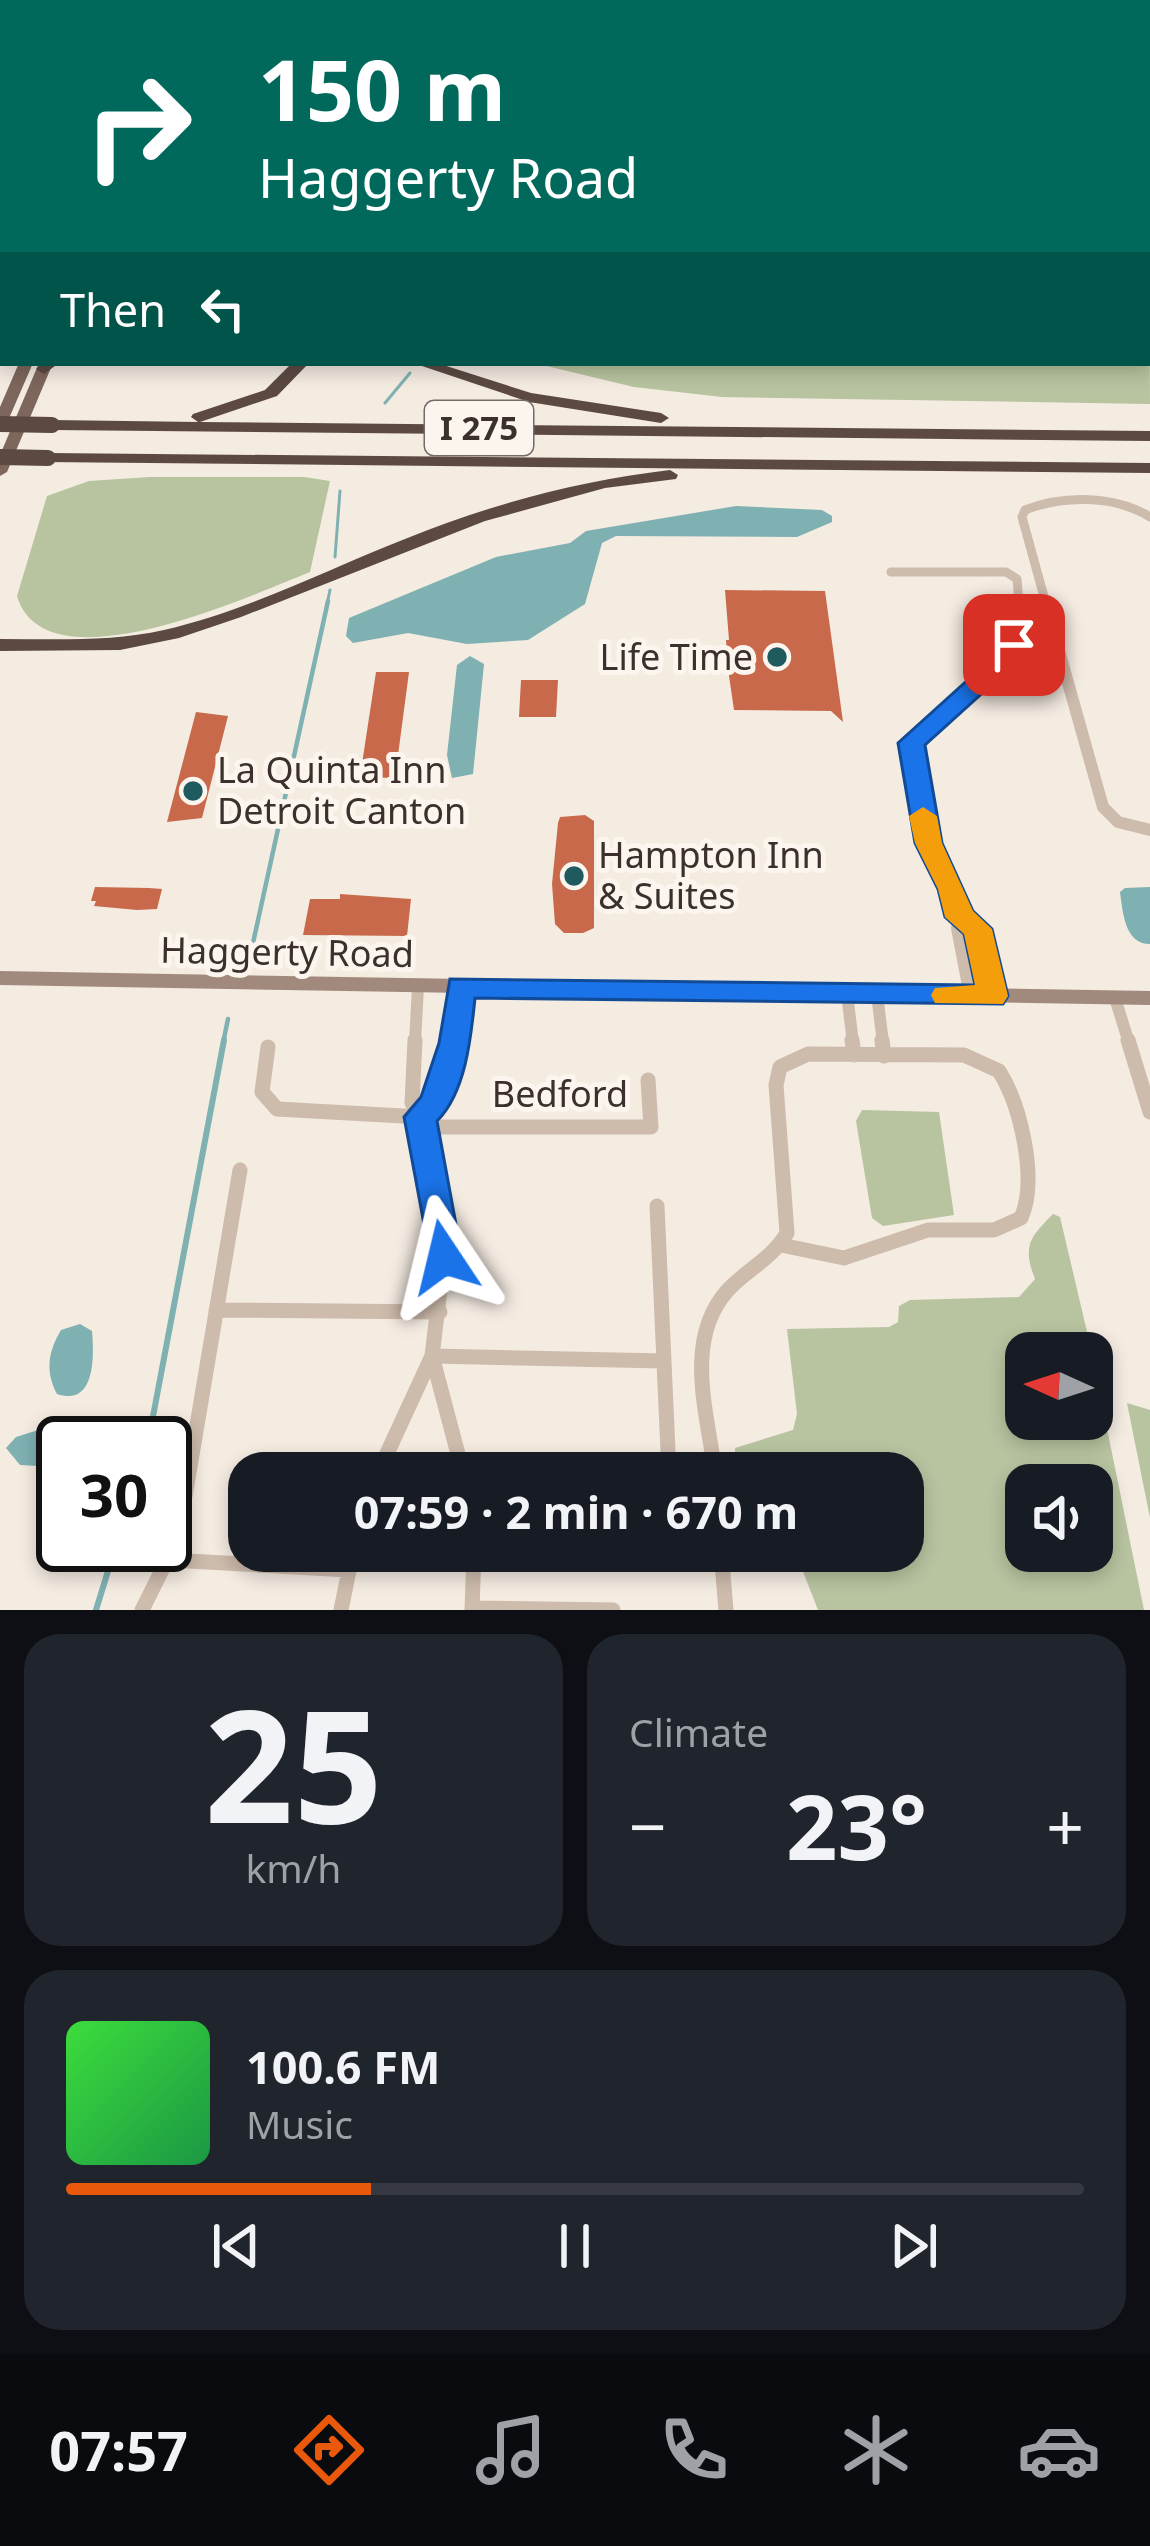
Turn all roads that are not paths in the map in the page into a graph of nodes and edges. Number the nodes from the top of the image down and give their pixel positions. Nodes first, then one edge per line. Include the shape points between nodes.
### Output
1 (41, 366) edge
2 (41, 366) edge
3 (298, 366) edge
4 (431, 366) edge
5 (0, 423) edge
6 (73, 425) junction
7 (907, 435) junction
8 (1150, 436) edge
9 (0, 457) edge
10 (946, 467) junction
11 (1150, 468) edge
12 (0, 472) edge
13 (1150, 517) edge
14 (891, 572) dead end
15 (0, 645) edge
16 (1150, 830) edge
17 (960, 917) junction
18 (0, 978) edge
19 (418, 986) junction
20 (461, 987) junction
21 (847, 994) junction
22 (878, 994) junction
23 (970, 996) junction
24 (993, 996) junction
25 (1115, 998) junction
26 (1149, 1003) edge
27 (268, 1046) dead end
28 (854, 1055) junction
29 (884, 1056) junction
30 (648, 1080) dead end
31 (1150, 1112) edge
32 (421, 1122) junction
33 (240, 1170) dead end
34 (657, 1206) dead end
35 (782, 1245) junction
36 (216, 1310) junction
37 (440, 1312) junction
38 (431, 1356) junction
39 (664, 1361) junction
40 (192, 1440) edge
41 (388, 1452) edge
42 (457, 1452) edge
43 (668, 1452) edge
44 (713, 1452) edge
45 (192, 1560) edge
46 (228, 1560) edge
47 (163, 1572) edge
48 (348, 1572) edge
49 (473, 1572) edge
50 (723, 1572) edge
51 (472, 1609) edge
52 (142, 1610) edge
53 (341, 1610) edge
54 (613, 1610) edge
55 (726, 1610) edge

1 - 5 main road
2 - 12 main road
3 - 6 highway via 271,393 225,412
4 - 7 highway via 603,411
5 - 6 highway, I 275, bridge
6 - 7 highway, I 275
7 - 8 highway, I 275
9 - 10 highway, I 275, bridge
10 - 11 highway, I 275
10 - 15 highway via 906,475 664,476 567,491 507,506 172,634 120,644
13 - 16 street via 1121,502 1045,502 1022,517 1103,807 1118,822
14 - 17 street via 1006,572 1017,579 1019,627 1008,655 911,743 928,843
17 - 23 street
17 - 24 street via 978,929
18 - 19 main road, Haggerty Road
19 - 20 main road, Haggerty Road
19 - 32 street via 412,1103
20 - 21 main road, Haggerty Road
20 - 32 street via 455,1043
21 - 22 main road, Haggerty Road
21 - 28 street
22 - 23 main road, Haggerty Road
22 - 29 street
23 - 24 main road, Haggerty Road
24 - 25 main road, Haggerty Road
25 - 26 main road, Haggerty Road
25 - 31 street
27 - 32 street, Bedford via 262,1092 277,1109
28 - 29 street
28 - 35 street via 801,1055 778,1072
29 - 35 street via 976,1057 1002,1074 1028,1180 1023,1217 977,1231 919,1231 843,1258
30 - 32 street, Bedford via 650,1127
32 - 37 street via 444,1257
33 - 36 street
34 - 39 street
35 - 44 street via 723,1295 706,1327
36 - 37 street
36 - 40 street
37 - 38 street
38 - 39 street
38 - 41 street
38 - 42 street
39 - 43 street
45 - 46 street
47 - 52 street
48 - 53 street
49 - 51 street
50 - 55 street
51 - 54 street

